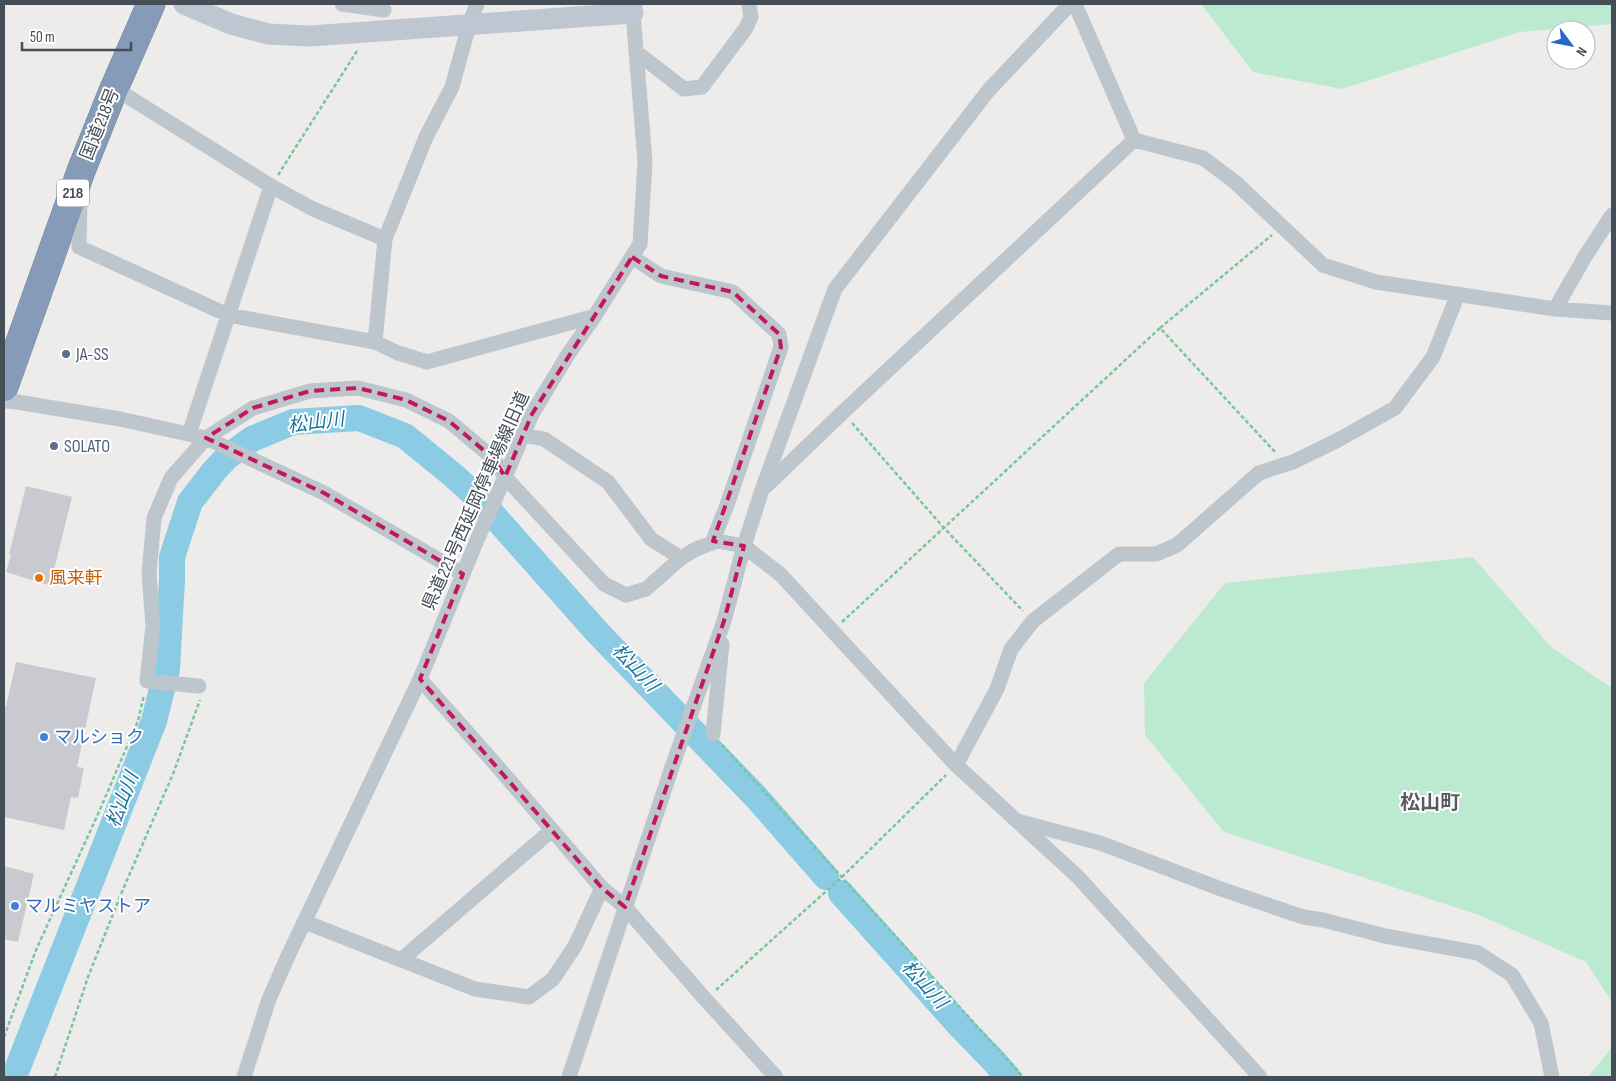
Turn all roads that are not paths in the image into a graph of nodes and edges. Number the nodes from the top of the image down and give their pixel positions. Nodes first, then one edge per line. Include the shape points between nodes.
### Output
1 (151, 4) edge
2 (184, 4) edge
3 (342, 4) edge
4 (477, 4) edge
5 (749, 4) edge
6 (1070, 4) edge
7 (1075, 4) edge
8 (386, 7) edge
9 (634, 8) edge
10 (469, 25) junction
11 (370, 31) junction
12 (636, 52) junction
13 (113, 90) junction
14 (1134, 140) junction
15 (81, 171) junction
16 (271, 186) junction
17 (1612, 215) edge
18 (385, 239) junction
19 (632, 257) junction
20 (1458, 294) junction
21 (1555, 308) junction
22 (1612, 313) edge
23 (228, 315) junction
24 (595, 316) junction
25 (375, 342) junction
26 (4, 386) edge
27 (4, 401) edge
28 (189, 434) junction
29 (523, 434) junction
30 (206, 438) junction
31 (506, 477) junction
32 (762, 490) junction
33 (712, 543) junction
34 (744, 546) junction
35 (681, 558) junction
36 (463, 574) junction
37 (724, 621) junction
38 (420, 679) junction
39 (199, 686) road end
40 (713, 734) road end
41 (956, 765) junction
42 (1017, 821) junction
43 (552, 830) junction
44 (602, 888) junction
45 (625, 907) junction
46 (305, 922) junction
47 (402, 960) junction
48 (244, 1077) edge
49 (569, 1077) edge
50 (776, 1077) edge
51 (1260, 1077) edge
52 (1552, 1077) edge

1 - 13 highway, 国道218号 / 218
2 - 11 street via 231,24 268,34 310,36
3 - 8 street
4 - 10 street
5 - 12 street via 752,17 746,28 702,87 684,89
6 - 32 street via 988,91 835,289
7 - 14 street
8 - 11 street
9 - 10 street
9 - 12 street, 県道221号西延岡停車場線旧道
10 - 11 street
10 - 18 street via 452,87 426,137
12 - 19 street, 県道221号西延岡停車場線旧道 via 645,162 640,244
13 - 15 highway, 国道218号 / 218
13 - 16 street via 119,90
14 - 20 street via 1204,158 1235,182 1323,265 1376,282
14 - 32 street
15 - 23 street via 79,247
15 - 26 highway, 国道218号 / 218
16 - 18 street via 313,209
16 - 23 street
17 - 21 street
18 - 25 street
19 - 24 street, 県道221号西延岡停車場線旧道
19 - 33 street via 661,276 734,292 780,334 781,347
20 - 21 street
20 - 41 street via 1433,357 1395,408 1338,440 1259,473 1176,546 1156,554 1119,554 1033,621 1011,649 996,689
21 - 22 street
23 - 25 street
23 - 28 street
24 - 25 street via 427,362
24 - 29 street, 県道221号西延岡停車場線旧道 via 567,356
27 - 28 street via 120,419
28 - 30 street
29 - 31 street, 県道221号西延岡停車場線旧道
29 - 35 street via 544,439 608,482 650,539
30 - 31 street via 253,408 310,391 358,388 406,400 449,421 494,458
30 - 36 street via 324,493
30 - 39 street via 171,478 154,518 149,574 153,626 148,681
31 - 35 street via 604,584 626,595 646,589
31 - 36 street, 県道221号西延岡停車場線旧道
32 - 34 street
33 - 34 street
33 - 35 street
34 - 37 street
34 - 41 street via 782,575
36 - 38 street, 県道221号西延岡停車場線旧道
37 - 40 street
37 - 45 street
38 - 43 street
38 - 46 street, 県道221号西延岡停車場線旧道
41 - 42 street
42 - 51 street via 1078,877
42 - 52 street via 1100,843 1303,917 1478,953 1512,975 1541,1023
43 - 44 street
43 - 47 street
44 - 45 street
44 - 47 street via 575,946 553,978 529,997 475,989
45 - 49 street
45 - 50 street
46 - 47 street
46 - 48 street, 県道221号西延岡停車場線旧道 via 270,999

